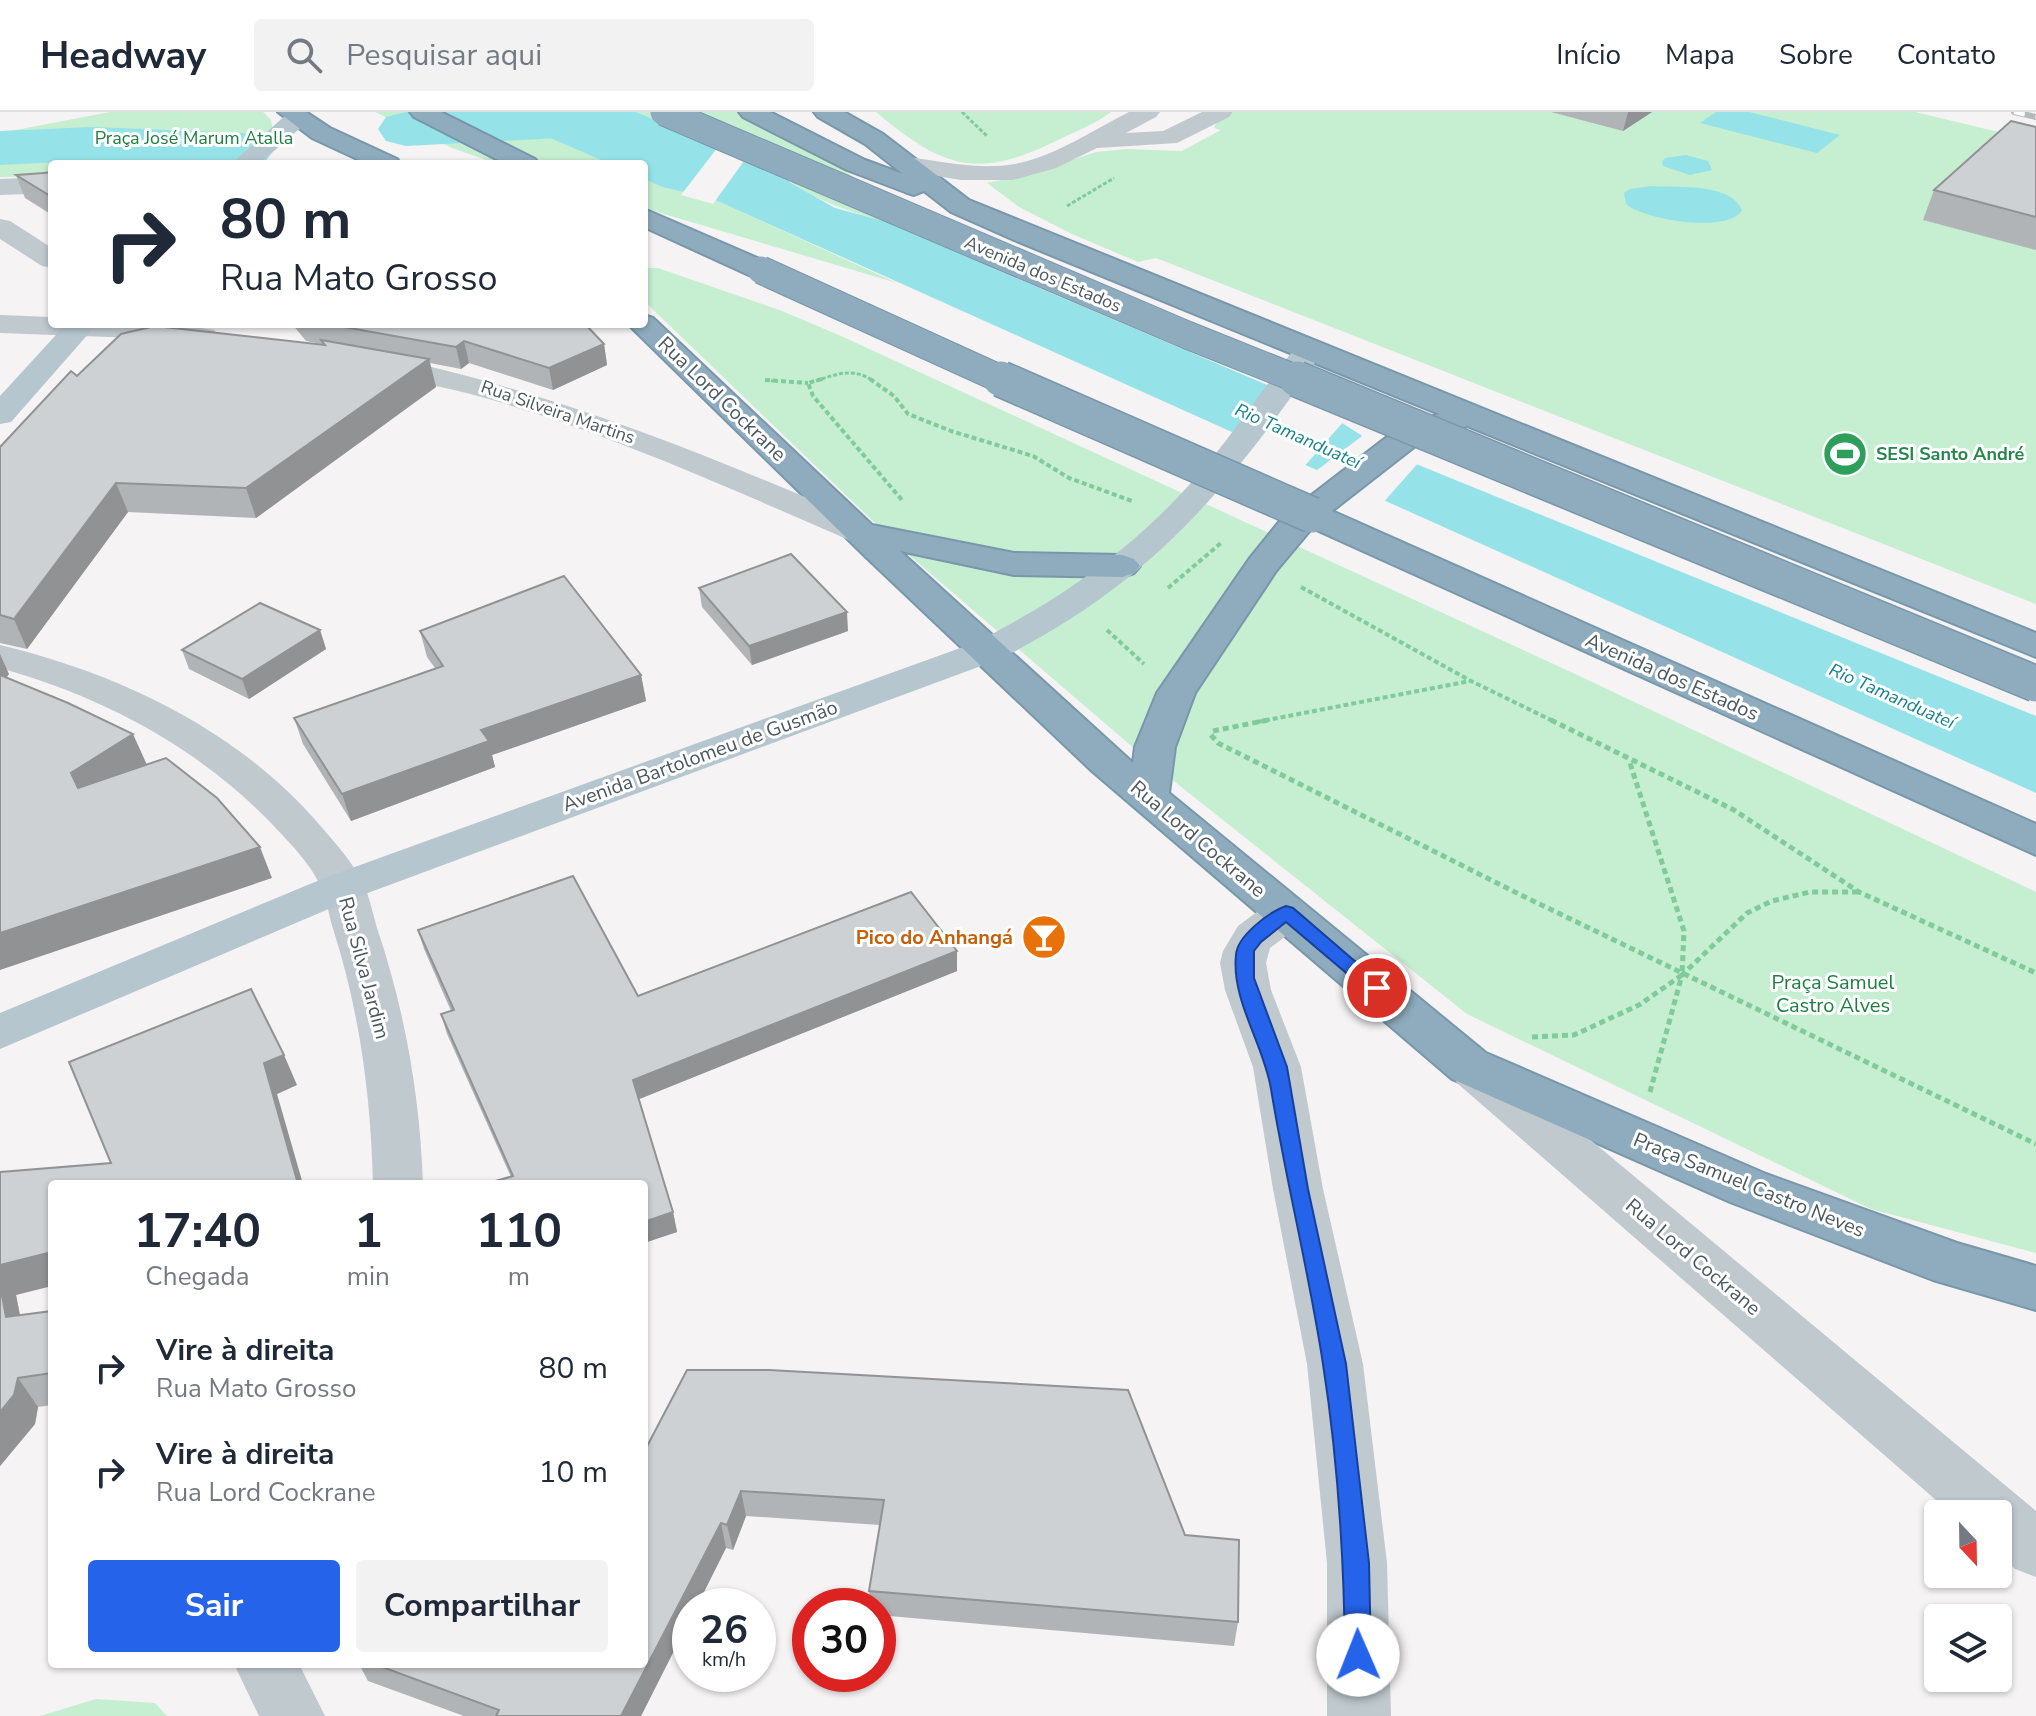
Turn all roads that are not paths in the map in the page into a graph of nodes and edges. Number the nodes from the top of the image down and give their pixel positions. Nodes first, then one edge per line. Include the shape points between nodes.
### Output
1 (334, 112) edge
2 (422, 112) edge
3 (664, 112) edge
4 (751, 112) edge
5 (1148, 112) edge
6 (1221, 112) edge
7 (297, 114) edge
8 (834, 114) edge
9 (1087, 142) junction
10 (359, 153) junction
11 (248, 160) edge
12 (377, 160) edge
13 (518, 160) edge
14 (909, 165) junction
15 (48, 185) edge
16 (0, 187) edge
17 (960, 206) junction
18 (648, 219) edge
19 (0, 227) edge
20 (48, 257) edge
21 (0, 324) edge
22 (48, 325) edge
23 (78, 328) edge
24 (122, 328) edge
25 (647, 328) edge
26 (238, 341) edge
27 (1309, 350) junction
28 (342, 358) edge
29 (0, 415) edge
30 (1469, 415) junction
31 (861, 533) junction
32 (1122, 566) junction
33 (2036, 646) edge
34 (987, 651) junction
35 (0, 656) edge
36 (2036, 684) edge
37 (1148, 797) junction
38 (2036, 841) edge
39 (342, 887) junction
40 (1286, 913) junction
41 (0, 1032) edge
42 (1469, 1066) junction
43 (398, 1180) edge
44 (2036, 1288) edge
45 (1979, 1500) edge
46 (2012, 1528) edge
47 (2036, 1549) edge
48 (267, 1668) edge
49 (293, 1716) edge
50 (1359, 1716) edge

1 - 10 highway
2 - 13 highway
3 - 36 highway, Avenida dos Estados, bridge via 1187,335
4 - 17 highway via 856,165
5 - 9 street
6 - 9 street via 1168,138
7 - 10 highway
7 - 11 main road
8 - 14 highway, Avenida dos Estados
9 - 14 street via 1015,172 966,173
10 - 12 highway
14 - 17 highway, Avenida dos Estados
15 - 16 street
17 - 27 highway, Avenida dos Estados
18 - 38 highway, Avenida dos Estados, bridge
19 - 20 street
21 - 22 street
23 - 29 main road
24 - 26 street
25 - 31 highway, Rua Lord Cockrane
27 - 30 highway, Avenida dos Estados
27 - 32 main road, Avenida Bartolomeu de Gusmão via 1209,483
28 - 31 street, Rua Silveira Martins via 437,374 530,399
30 - 33 highway, Avenida dos Estados
30 - 37 highway via 1407,437 1295,524 1176,693 1155,747
31 - 32 highway via 1014,564
31 - 34 highway, Rua Lord Cockrane
32 - 34 main road, Avenida Bartolomeu de Gusmão via 1032,629
34 - 37 highway, Rua Lord Cockrane
34 - 39 main road, Avenida Bartolomeu de Gusmão
35 - 39 street, Rua Silva Jardim via 120,697 200,741 279,806
37 - 40 highway, Rua Lord Cockrane
39 - 41 main road, Avenida Bartolomeu de Gusmão
39 - 43 street, Rua Silva Jardim via 374,989 390,1071
40 - 42 highway, Rua Lord Cockrane
40 - 50 street via 1254,937 1243,963 1277,1067 1335,1364 1357,1563
42 - 44 highway, Praça Samuel Castro Neves via 1748,1188 1952,1264
42 - 45 street, Rua Lord Cockrane
46 - 47 street, Rua Lord Cockrane
48 - 49 street

